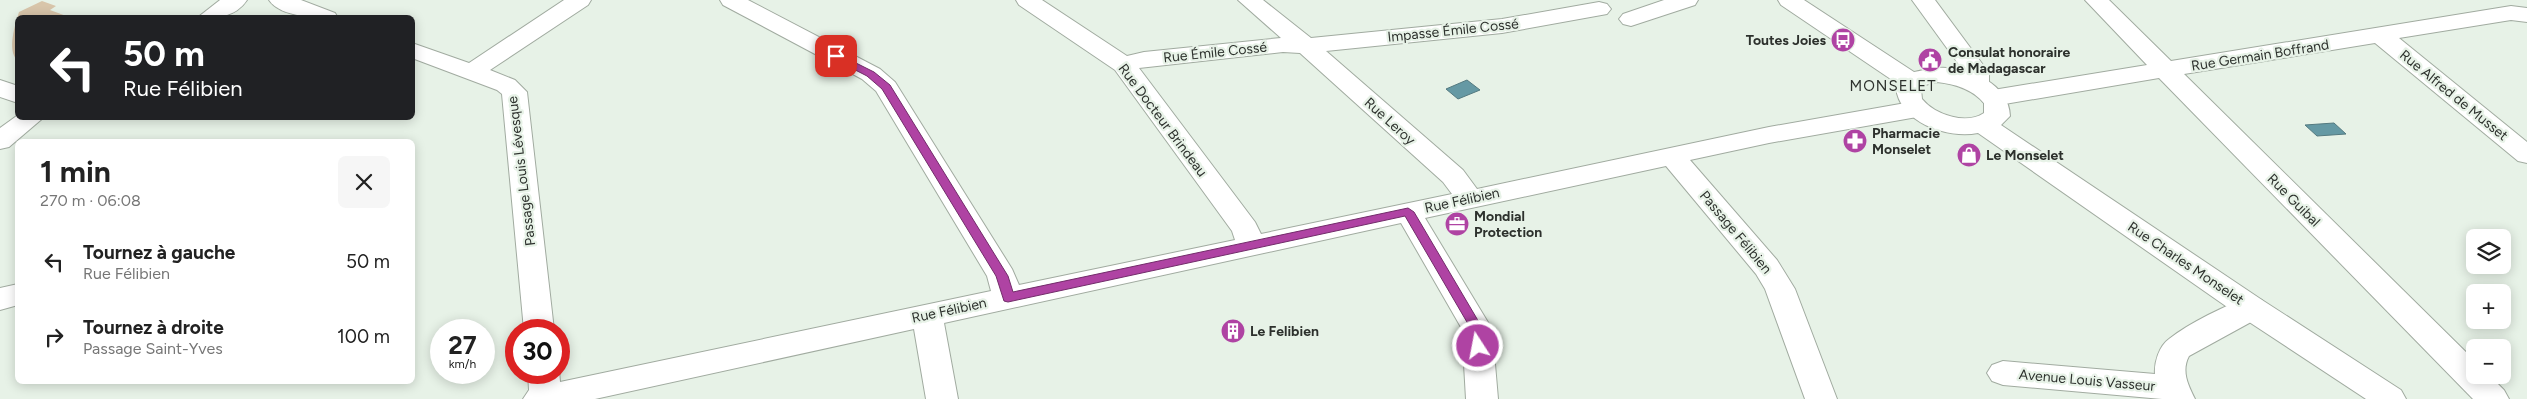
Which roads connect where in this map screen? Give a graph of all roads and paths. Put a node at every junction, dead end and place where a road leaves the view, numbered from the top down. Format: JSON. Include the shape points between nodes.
{"nodes":[{"id":1,"x":236,"y":0,"type":"edge"},
{"id":2,"x":280,"y":0,"type":"edge"},
{"id":3,"x":580,"y":0,"type":"edge"},
{"id":4,"x":731,"y":0,"type":"edge"},
{"id":5,"x":1027,"y":0,"type":"edge"},
{"id":6,"x":1248,"y":0,"type":"edge"},
{"id":7,"x":1687,"y":0,"type":"edge"},
{"id":8,"x":1789,"y":0,"type":"edge"},
{"id":9,"x":1923,"y":0,"type":"edge"},
{"id":10,"x":2096,"y":0,"type":"edge"},
{"id":11,"x":1599,"y":9,"type":"dead end"},
{"id":12,"x":2515,"y":9,"type":"edge"},
{"id":13,"x":213,"y":15,"type":"edge"},
{"id":14,"x":319,"y":15,"type":"edge"},
{"id":15,"x":1631,"y":19,"type":"dead end"},
{"id":16,"x":2380,"y":35,"type":"junction"},
{"id":17,"x":1306,"y":46,"type":"junction"},
{"id":18,"x":415,"y":51,"type":"edge"},
{"id":19,"x":1124,"y":65,"type":"junction"},
{"id":20,"x":2165,"y":70,"type":"junction"},
{"id":21,"x":471,"y":72,"type":"junction"},
{"id":22,"x":1912,"y":82,"type":"junction"},
{"id":23,"x":0,"y":87,"type":"edge"},
{"id":24,"x":1985,"y":92,"type":"junction"},
{"id":25,"x":15,"y":94,"type":"edge"},
{"id":26,"x":1917,"y":109,"type":"junction"},
{"id":27,"x":28,"y":120,"type":"edge"},
{"id":28,"x":1984,"y":125,"type":"junction"},
{"id":29,"x":0,"y":142,"type":"edge"},
{"id":30,"x":2527,"y":155,"type":"edge"},
{"id":31,"x":1672,"y":156,"type":"junction"},
{"id":32,"x":1470,"y":198,"type":"junction"},
{"id":33,"x":1408,"y":212,"type":"junction"},
{"id":34,"x":1252,"y":245,"type":"junction"},
{"id":35,"x":15,"y":295,"type":"edge"},
{"id":36,"x":1008,"y":298,"type":"junction"},
{"id":37,"x":0,"y":299,"type":"edge"},
{"id":38,"x":2251,"y":308,"type":"junction"},
{"id":39,"x":927,"y":315,"type":"junction"},
{"id":40,"x":538,"y":319,"type":"edge"},
{"id":41,"x":2003,"y":373,"type":"dead end"},
{"id":42,"x":543,"y":390,"type":"edge"},
{"id":43,"x":2175,"y":393,"type":"edge"},
{"id":44,"x":942,"y":399,"type":"edge"},
{"id":45,"x":1482,"y":399,"type":"edge"},
{"id":46,"x":1821,"y":399,"type":"edge"},
{"id":47,"x":2390,"y":399,"type":"edge"},
{"id":48,"x":2492,"y":399,"type":"edge"}],
"edges":[{"from":1,"to":13,"type":"street"},
{"from":2,"to":14,"type":"street"},
{"from":3,"to":21,"type":"street"},
{"from":4,"to":36,"type":"street","via":[[870,74],[886,87],[1002,276]]},
{"from":5,"to":19,"type":"street","name":"Rue Docteur Brindeau"},
{"from":6,"to":17,"type":"street","name":"Rue Leroy"},
{"from":7,"to":15,"type":"street"},
{"from":8,"to":22,"type":"street"},
{"from":9,"to":24,"type":"street","via":[[1977,73]]},
{"from":10,"to":20,"type":"street","name":"Rue Guibal"},
{"from":11,"to":17,"type":"street","name":"Impasse Émile Cossé","via":[[1502,26]]},
{"from":12,"to":16,"type":"street","name":"Rue Germain Boffrand"},
{"from":16,"to":20,"type":"street","name":"Rue Germain Boffrand"},
{"from":16,"to":30,"type":"street","name":"Rue Alfred de Musset"},
{"from":17,"to":19,"type":"street","name":"Rue Émile Cossé","via":[[1283,45],[1144,59]]},
{"from":17,"to":32,"type":"street","name":"Rue Leroy","via":[[1453,176]]},
{"from":18,"to":21,"type":"street","name":"Passage Louis Lévesque"},
{"from":19,"to":34,"type":"street","name":"Rue Docteur Brindeau","via":[[1244,229]]},
{"from":20,"to":24,"type":"street","name":"Rue Germain Boffrand"},
{"from":20,"to":48,"type":"street","name":"Rue Guibal"},
{"from":21,"to":40,"type":"street","name":"Passage Louis Lévesque","via":[[506,85],[514,92]]},
{"from":22,"to":24,"type":"street","via":[[1922,77],[1941,75],[1962,79]]},
{"from":22,"to":26,"type":"street","via":[[1907,93]]},
{"from":23,"to":25,"type":"street"},
{"from":24,"to":28,"type":"street","via":[[1998,106],[1998,114]]},
{"from":26,"to":28,"type":"street","via":[[1948,124]]},
{"from":26,"to":31,"type":"street","name":"Rue Félibien"},
{"from":27,"to":29,"type":"street"},
{"from":28,"to":38,"type":"street","name":"Rue Charles Monselet"},
{"from":31,"to":32,"type":"street","name":"Rue Félibien"},
{"from":31,"to":46,"type":"street","name":"Passage Félibien","via":[[1767,267],[1780,289]]},
{"from":32,"to":33,"type":"street","name":"Rue Félibien"},
{"from":33,"to":34,"type":"street","name":"Rue Félibien"},
{"from":33,"to":45,"type":"street","via":[[1477,329]]},
{"from":34,"to":36,"type":"street","name":"Rue Félibien"},
{"from":35,"to":37,"type":"street"},
{"from":36,"to":39,"type":"street","name":"Rue Félibien"},
{"from":38,"to":43,"type":"street","via":[[2178,348],[2170,363]]},
{"from":38,"to":47,"type":"street","name":"Rue Charles Monselet"},
{"from":39,"to":42,"type":"street","name":"Rue Félibien"},
{"from":39,"to":44,"type":"street"},
{"from":41,"to":43,"type":"street","name":"Avenue Louis Vasseur"}]}
